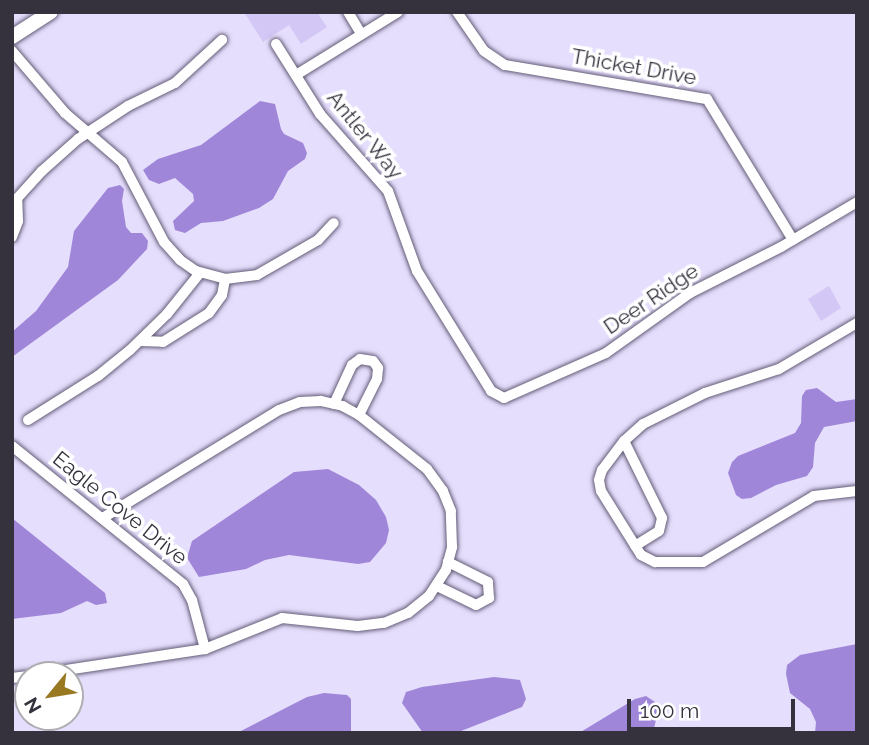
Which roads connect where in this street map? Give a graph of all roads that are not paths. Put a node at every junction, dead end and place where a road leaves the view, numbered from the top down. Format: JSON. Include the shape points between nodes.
{"nodes":[{"id":1,"x":51,"y":12,"type":"edge"},
{"id":2,"x":348,"y":12,"type":"edge"},
{"id":3,"x":398,"y":12,"type":"edge"},
{"id":4,"x":457,"y":12,"type":"edge"},
{"id":5,"x":14,"y":33,"type":"edge"},
{"id":6,"x":361,"y":34,"type":"junction"},
{"id":7,"x":222,"y":40,"type":"dead end"},
{"id":8,"x":276,"y":44,"type":"dead end"},
{"id":9,"x":12,"y":51,"type":"edge"},
{"id":10,"x":296,"y":75,"type":"junction"},
{"id":11,"x":86,"y":133,"type":"junction"},
{"id":12,"x":14,"y":201,"type":"edge"},
{"id":13,"x":857,"y":202,"type":"edge"},
{"id":14,"x":334,"y":223,"type":"dead end"},
{"id":15,"x":12,"y":237,"type":"edge"},
{"id":16,"x":793,"y":240,"type":"junction"},
{"id":17,"x":200,"y":273,"type":"junction"},
{"id":18,"x":225,"y":279,"type":"junction"},
{"id":19,"x":857,"y":323,"type":"edge"},
{"id":20,"x":140,"y":341,"type":"junction"},
{"id":21,"x":500,"y":397,"type":"joint"},
{"id":22,"x":334,"y":404,"type":"junction"},
{"id":23,"x":359,"y":415,"type":"junction"},
{"id":24,"x":28,"y":420,"type":"dead end"},
{"id":25,"x":624,"y":441,"type":"junction"},
{"id":26,"x":12,"y":446,"type":"edge"},
{"id":27,"x":857,"y":491,"type":"edge"},
{"id":28,"x":103,"y":518,"type":"junction"},
{"id":29,"x":635,"y":546,"type":"junction"},
{"id":30,"x":449,"y":562,"type":"junction"},
{"id":31,"x":437,"y":586,"type":"junction"},
{"id":32,"x":205,"y":649,"type":"junction"},
{"id":33,"x":84,"y":667,"type":"edge"}],
"edges":[{"from":1,"to":5,"type":"main road"},
{"from":2,"to":6,"type":"street"},
{"from":3,"to":6,"type":"street"},
{"from":4,"to":16,"type":"street","name":"Thicket Drive","via":[[484,51],[505,65],[707,99]]},
{"from":6,"to":10,"type":"street"},
{"from":7,"to":11,"type":"street","via":[[175,83]]},
{"from":8,"to":10,"type":"street","name":"Antler Way"},
{"from":9,"to":11,"type":"street"},
{"from":10,"to":21,"type":"street","name":"Antler Way","via":[[320,114],[388,191],[417,271],[491,391]]},
{"from":11,"to":12,"type":"street"},
{"from":11,"to":17,"type":"street","via":[[122,162],[170,250]]},
{"from":12,"to":15,"type":"street","via":[[18,221]]},
{"from":13,"to":16,"type":"street","name":"Deer Ridge"},
{"from":14,"to":18,"type":"street","via":[[318,240],[265,271]]},
{"from":16,"to":21,"type":"street","name":"Deer Ridge","via":[[690,293],[606,353],[511,398]]},
{"from":17,"to":18,"type":"street"},
{"from":17,"to":20,"type":"street"},
{"from":18,"to":20,"type":"street","via":[[218,302],[204,317],[163,342]]},
{"from":19,"to":25,"type":"street","via":[[779,369],[705,393],[643,424]]},
{"from":20,"to":24,"type":"street","via":[[98,376]]},
{"from":22,"to":23,"type":"street"},
{"from":22,"to":23,"type":"street","via":[[352,365],[360,359],[373,361],[377,379]]},
{"from":22,"to":28,"type":"street","via":[[305,401],[279,410]]},
{"from":23,"to":30,"type":"street","via":[[427,469],[440,486],[453,527]]},
{"from":25,"to":29,"type":"street","via":[[601,470],[599,486]]},
{"from":25,"to":29,"type":"street","via":[[662,519],[659,531]]},
{"from":26,"to":28,"type":"street","name":"Eagle Cove Drive"},
{"from":27,"to":29,"type":"street","via":[[814,496],[703,562],[653,562]]},
{"from":28,"to":32,"type":"street","name":"Eagle Cove Drive","via":[[183,583]]},
{"from":30,"to":31,"type":"street"},
{"from":30,"to":31,"type":"street","via":[[488,582],[489,598],[476,605]]},
{"from":31,"to":32,"type":"street","via":[[413,610],[384,623],[358,626],[282,618]]},
{"from":32,"to":33,"type":"street"}]}
